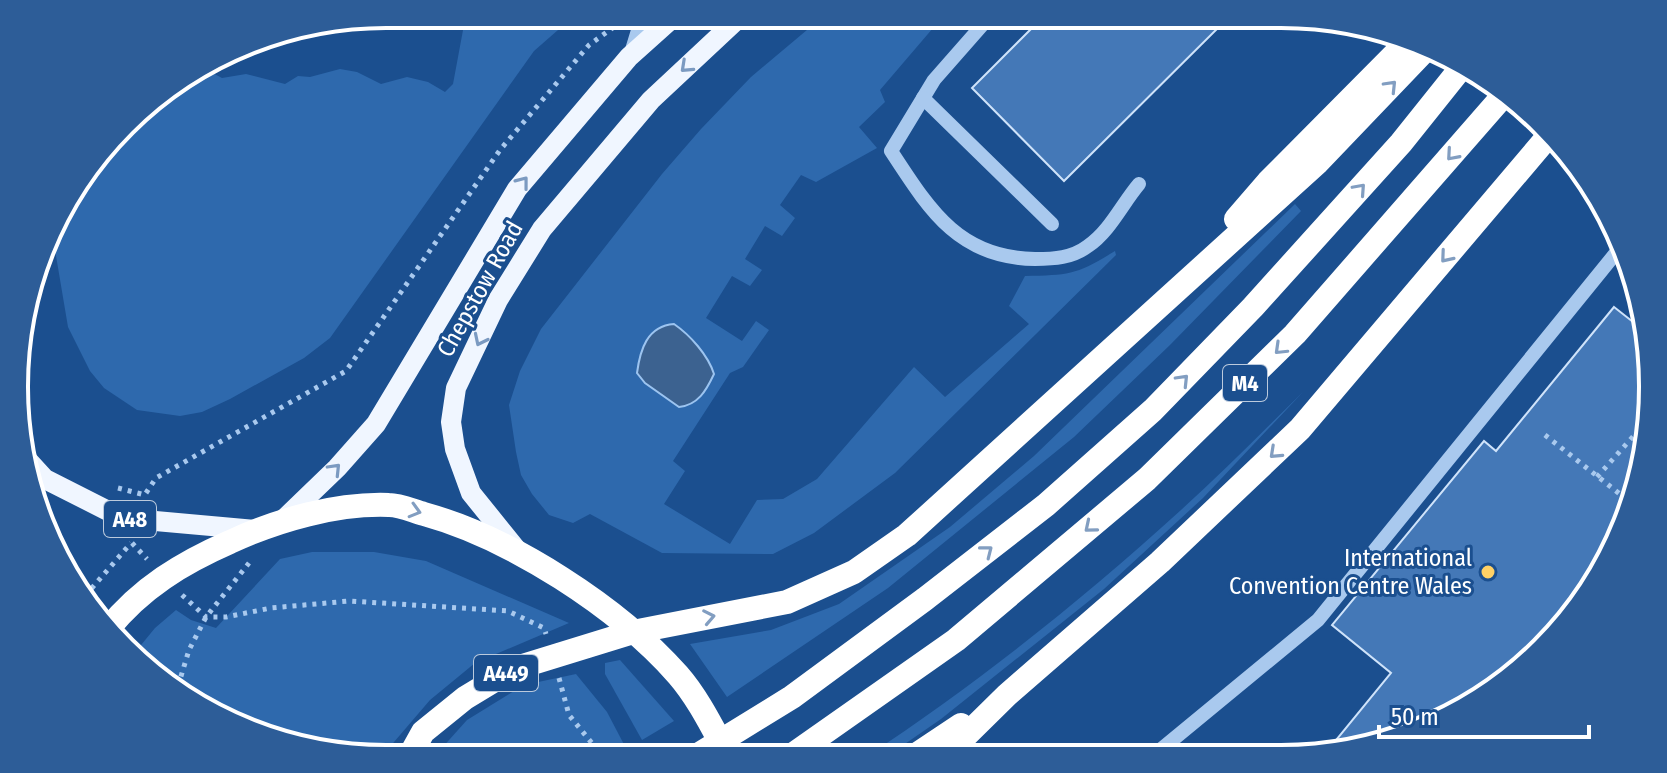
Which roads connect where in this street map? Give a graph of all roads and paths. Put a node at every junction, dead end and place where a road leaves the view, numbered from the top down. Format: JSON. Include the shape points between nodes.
{"nodes":[{"id":1,"x":612,"y":28,"type":"edge"},
{"id":2,"x":638,"y":28,"type":"edge"},
{"id":3,"x":661,"y":28,"type":"edge"},
{"id":4,"x":728,"y":28,"type":"edge"},
{"id":5,"x":980,"y":28,"type":"edge"},
{"id":6,"x":1400,"y":49,"type":"edge"},
{"id":7,"x":1420,"y":56,"type":"edge"},
{"id":8,"x":629,"y":57,"type":"junction"},
{"id":9,"x":1456,"y":74,"type":"edge"},
{"id":10,"x":923,"y":98,"type":"junction"},
{"id":11,"x":1498,"y":101,"type":"edge"},
{"id":12,"x":1543,"y":143,"type":"edge"},
{"id":13,"x":1139,"y":184,"type":"dead end"},
{"id":14,"x":1052,"y":224,"type":"dead end"},
{"id":15,"x":1614,"y":255,"type":"edge"},
{"id":16,"x":1152,"y":313,"type":"junction"},
{"id":17,"x":1636,"y":433,"type":"edge"},
{"id":18,"x":1545,"y":435,"type":"dead end"},
{"id":19,"x":38,"y":472,"type":"edge"},
{"id":20,"x":1597,"y":477,"type":"junction"},
{"id":21,"x":146,"y":493,"type":"dead end"},
{"id":22,"x":1622,"y":496,"type":"edge"},
{"id":23,"x":268,"y":527,"type":"junction"},
{"id":24,"x":131,"y":543,"type":"dead end"},
{"id":25,"x":517,"y":550,"type":"junction"},
{"id":26,"x":163,"y":576,"type":"junction"},
{"id":27,"x":206,"y":617,"type":"junction"},
{"id":28,"x":115,"y":620,"type":"edge"},
{"id":29,"x":633,"y":632,"type":"junction"},
{"id":30,"x":552,"y":655,"type":"junction"},
{"id":31,"x":180,"y":680,"type":"edge"},
{"id":32,"x":1007,"y":695,"type":"junction"},
{"id":33,"x":416,"y":745,"type":"edge"},
{"id":34,"x":593,"y":745,"type":"edge"},
{"id":35,"x":714,"y":745,"type":"edge"},
{"id":36,"x":721,"y":745,"type":"edge"},
{"id":37,"x":807,"y":745,"type":"edge"},
{"id":38,"x":931,"y":745,"type":"edge"},
{"id":39,"x":956,"y":745,"type":"edge"},
{"id":40,"x":1167,"y":745,"type":"edge"}],
"edges":[{"from":1,"to":21,"type":"path","via":[[589,45],[500,150],[346,371],[156,478]]},
{"from":2,"to":8,"type":"lane"},
{"from":3,"to":8,"type":"main road","name":"Chepstow Road"},
{"from":4,"to":25,"type":"main road","name":"Chepstow Road","one_way":true,"via":[[651,100],[542,229],[498,300],[456,388],[451,422],[471,493]]},
{"from":5,"to":10,"type":"lane"},
{"from":6,"to":16,"type":"highway","via":[[1268,182]]},
{"from":16,"to":7,"type":"highway","one_way":true,"via":[[1318,162]]},
{"from":23,"to":8,"type":"main road","name":"Chepstow Road","one_way":true,"via":[[337,468],[376,424],[517,189]]},
{"from":35,"to":9,"type":"highway","number":"M4","one_way":true,"via":[[792,697],[925,599],[1046,505],[1153,410],[1391,155]]},
{"from":10,"to":13,"type":"lane","via":[[891,151],[932,210],[979,249],[1018,259],[1073,254],[1100,236]]},
{"from":10,"to":14,"type":"lane"},
{"from":11,"to":37,"type":"highway","number":"M4","one_way":true,"via":[[1295,334],[1147,479],[956,640]]},
{"from":12,"to":32,"type":"highway","one_way":true,"via":[[1300,429],[1160,562]]},
{"from":15,"to":40,"type":"lane","via":[[1326,612]]},
{"from":29,"to":16,"type":"highway","one_way":true,"via":[[787,602],[854,572],[907,535]]},
{"from":17,"to":20,"type":"path"},
{"from":18,"to":20,"type":"path"},
{"from":19,"to":23,"type":"main road","number":"A48","via":[[122,518]]},
{"from":20,"to":22,"type":"path"},
{"from":23,"to":25,"type":"highway","one_way":true,"via":[[331,510],[391,504],[457,523]]},
{"from":23,"to":26,"type":"highway"},
{"from":23,"to":27,"type":"path","via":[[246,569]]},
{"from":24,"to":26,"type":"path"},
{"from":25,"to":29,"type":"highway","via":[[599,603]]},
{"from":26,"to":27,"type":"path"},
{"from":26,"to":28,"type":"highway"},
{"from":27,"to":30,"type":"path","via":[[349,601],[508,611],[544,628]]},
{"from":27,"to":31,"type":"path"},
{"from":29,"to":30,"type":"highway","number":"A449"},
{"from":29,"to":36,"type":"highway","via":[[679,676]]},
{"from":30,"to":33,"type":"highway","number":"A449","via":[[513,669],[465,698],[423,732]]},
{"from":30,"to":34,"type":"path","via":[[569,715]]},
{"from":32,"to":38,"type":"highway"},
{"from":32,"to":39,"type":"highway"}]}
